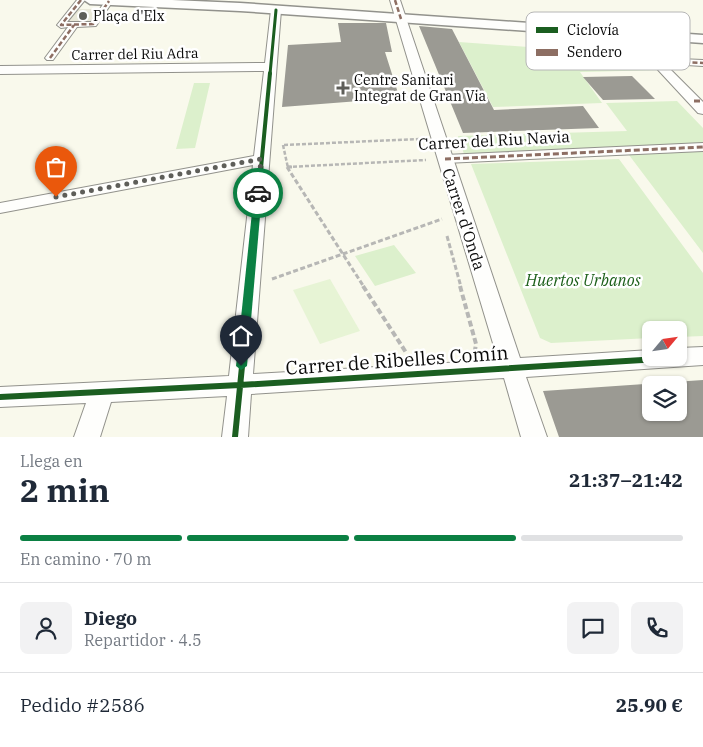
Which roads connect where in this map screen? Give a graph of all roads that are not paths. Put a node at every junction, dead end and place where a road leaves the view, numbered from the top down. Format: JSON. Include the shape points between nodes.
{"nodes":[{"id":1,"x":81,"y":0,"type":"edge"},
{"id":2,"x":90,"y":0,"type":"edge"},
{"id":3,"x":395,"y":0,"type":"edge"},
{"id":4,"x":111,"y":1,"type":"edge"},
{"id":5,"x":266,"y":6,"type":"edge"},
{"id":6,"x":401,"y":19,"type":"junction"},
{"id":7,"x":74,"y":24,"type":"junction"},
{"id":8,"x":526,"y":27,"type":"edge"},
{"id":9,"x":690,"y":38,"type":"edge"},
{"id":10,"x":703,"y":39,"type":"edge"},
{"id":11,"x":50,"y":58,"type":"dead end"},
{"id":12,"x":690,"y":62,"type":"edge"},
{"id":13,"x":703,"y":63,"type":"edge"},
{"id":14,"x":270,"y":67,"type":"junction"},
{"id":15,"x":0,"y":70,"type":"edge"},
{"id":16,"x":665,"y":70,"type":"edge"},
{"id":17,"x":700,"y":104,"type":"edge"},
{"id":18,"x":703,"y":147,"type":"edge"},
{"id":19,"x":262,"y":152,"type":"junction"},
{"id":20,"x":446,"y":159,"type":"junction"},
{"id":21,"x":0,"y":208,"type":"edge"},
{"id":22,"x":703,"y":356,"type":"edge"},
{"id":23,"x":688,"y":357,"type":"edge"},
{"id":24,"x":642,"y":360,"type":"edge"},
{"id":25,"x":512,"y":368,"type":"junction"},
{"id":26,"x":240,"y":385,"type":"junction"},
{"id":27,"x":102,"y":392,"type":"junction"},
{"id":28,"x":0,"y":397,"type":"edge"},
{"id":29,"x":87,"y":437,"type":"edge"},
{"id":30,"x":235,"y":437,"type":"edge"},
{"id":31,"x":534,"y":437,"type":"edge"}],
"edges":[{"from":1,"to":7,"type":"street","via":[[61,25]]},
{"from":2,"to":4,"type":"street"},
{"from":3,"to":6,"type":"street","name":"Carrer d'Onda"},
{"from":4,"to":5,"type":"street"},
{"from":4,"to":7,"type":"street","via":[[93,24]]},
{"from":5,"to":6,"type":"street"},
{"from":5,"to":14,"type":"street"},
{"from":6,"to":8,"type":"street"},
{"from":6,"to":20,"type":"street","name":"Carrer d'Onda"},
{"from":7,"to":11,"type":"street"},
{"from":9,"to":10,"type":"street"},
{"from":12,"to":13,"type":"street"},
{"from":14,"to":15,"type":"street","name":"Carrer del Riu Adra"},
{"from":14,"to":19,"type":"street"},
{"from":16,"to":17,"type":"street"},
{"from":18,"to":20,"type":"street","name":"Carrer del Riu Navia"},
{"from":19,"to":21,"type":"street"},
{"from":19,"to":26,"type":"street"},
{"from":20,"to":25,"type":"street","name":"Carrer d'Onda"},
{"from":22,"to":23,"type":"street"},
{"from":24,"to":25,"type":"street","name":"Carrer de Ribelles Comín"},
{"from":25,"to":26,"type":"street","name":"Carrer de Ribelles Comín"},
{"from":25,"to":31,"type":"street","name":"Carrer d'Onda"},
{"from":26,"to":27,"type":"street","name":"Carrer de Ribelles Comín"},
{"from":26,"to":30,"type":"street"},
{"from":27,"to":28,"type":"street","name":"Carrer de Ribelles Comín"},
{"from":27,"to":29,"type":"street"}]}
